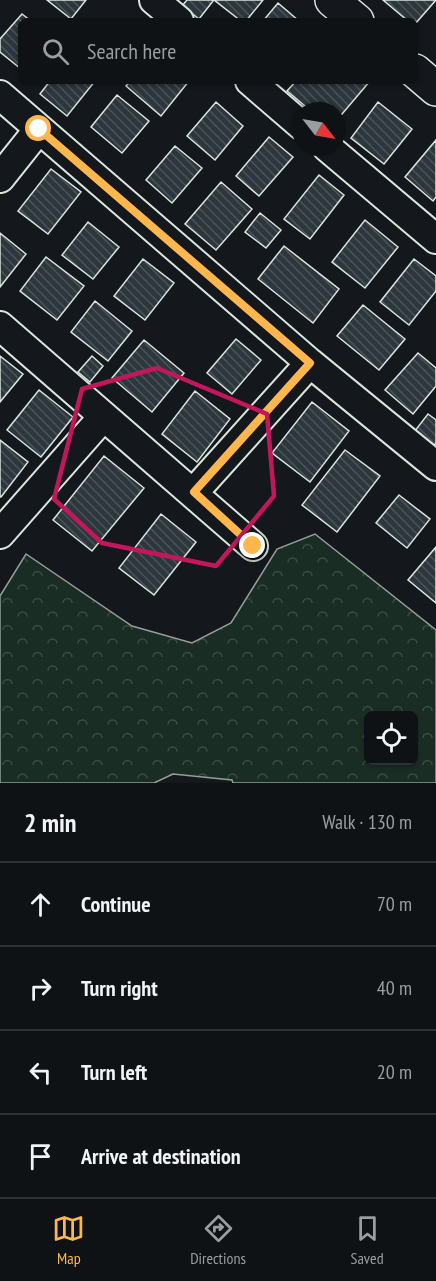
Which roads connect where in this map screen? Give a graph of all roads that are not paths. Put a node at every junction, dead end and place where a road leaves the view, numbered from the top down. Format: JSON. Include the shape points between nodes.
{"nodes":[{"id":1,"x":154,"y":0,"type":"edge"},
{"id":2,"x":332,"y":0,"type":"edge"},
{"id":3,"x":175,"y":18,"type":"edge"},
{"id":4,"x":353,"y":18,"type":"edge"},
{"id":5,"x":418,"y":73,"type":"edge"},
{"id":6,"x":253,"y":84,"type":"edge"},
{"id":7,"x":436,"y":88,"type":"edge"},
{"id":8,"x":0,"y":95,"type":"edge"},
{"id":9,"x":292,"y":117,"type":"edge"},
{"id":10,"x":39,"y":129,"type":"junction"},
{"id":11,"x":338,"y":156,"type":"edge"},
{"id":12,"x":0,"y":178,"type":"edge"},
{"id":13,"x":436,"y":240,"type":"edge"},
{"id":14,"x":0,"y":326,"type":"edge"},
{"id":15,"x":310,"y":363,"type":"junction"},
{"id":16,"x":103,"y":417,"type":"junction"},
{"id":17,"x":436,"y":466,"type":"edge"},
{"id":18,"x":194,"y":492,"type":"junction"},
{"id":19,"x":0,"y":534,"type":"edge"},
{"id":20,"x":253,"y":546,"type":"dead end"}],
"edges":[{"from":1,"to":3,"type":"street"},
{"from":2,"to":4,"type":"street"},
{"from":5,"to":7,"type":"street"},
{"from":6,"to":9,"type":"street"},
{"from":8,"to":10,"type":"street"},
{"from":10,"to":12,"type":"street"},
{"from":10,"to":15,"type":"street"},
{"from":11,"to":13,"type":"street"},
{"from":14,"to":16,"type":"street"},
{"from":15,"to":17,"type":"street"},
{"from":15,"to":18,"type":"street"},
{"from":16,"to":18,"type":"street"},
{"from":16,"to":19,"type":"street"},
{"from":18,"to":20,"type":"street"}]}
